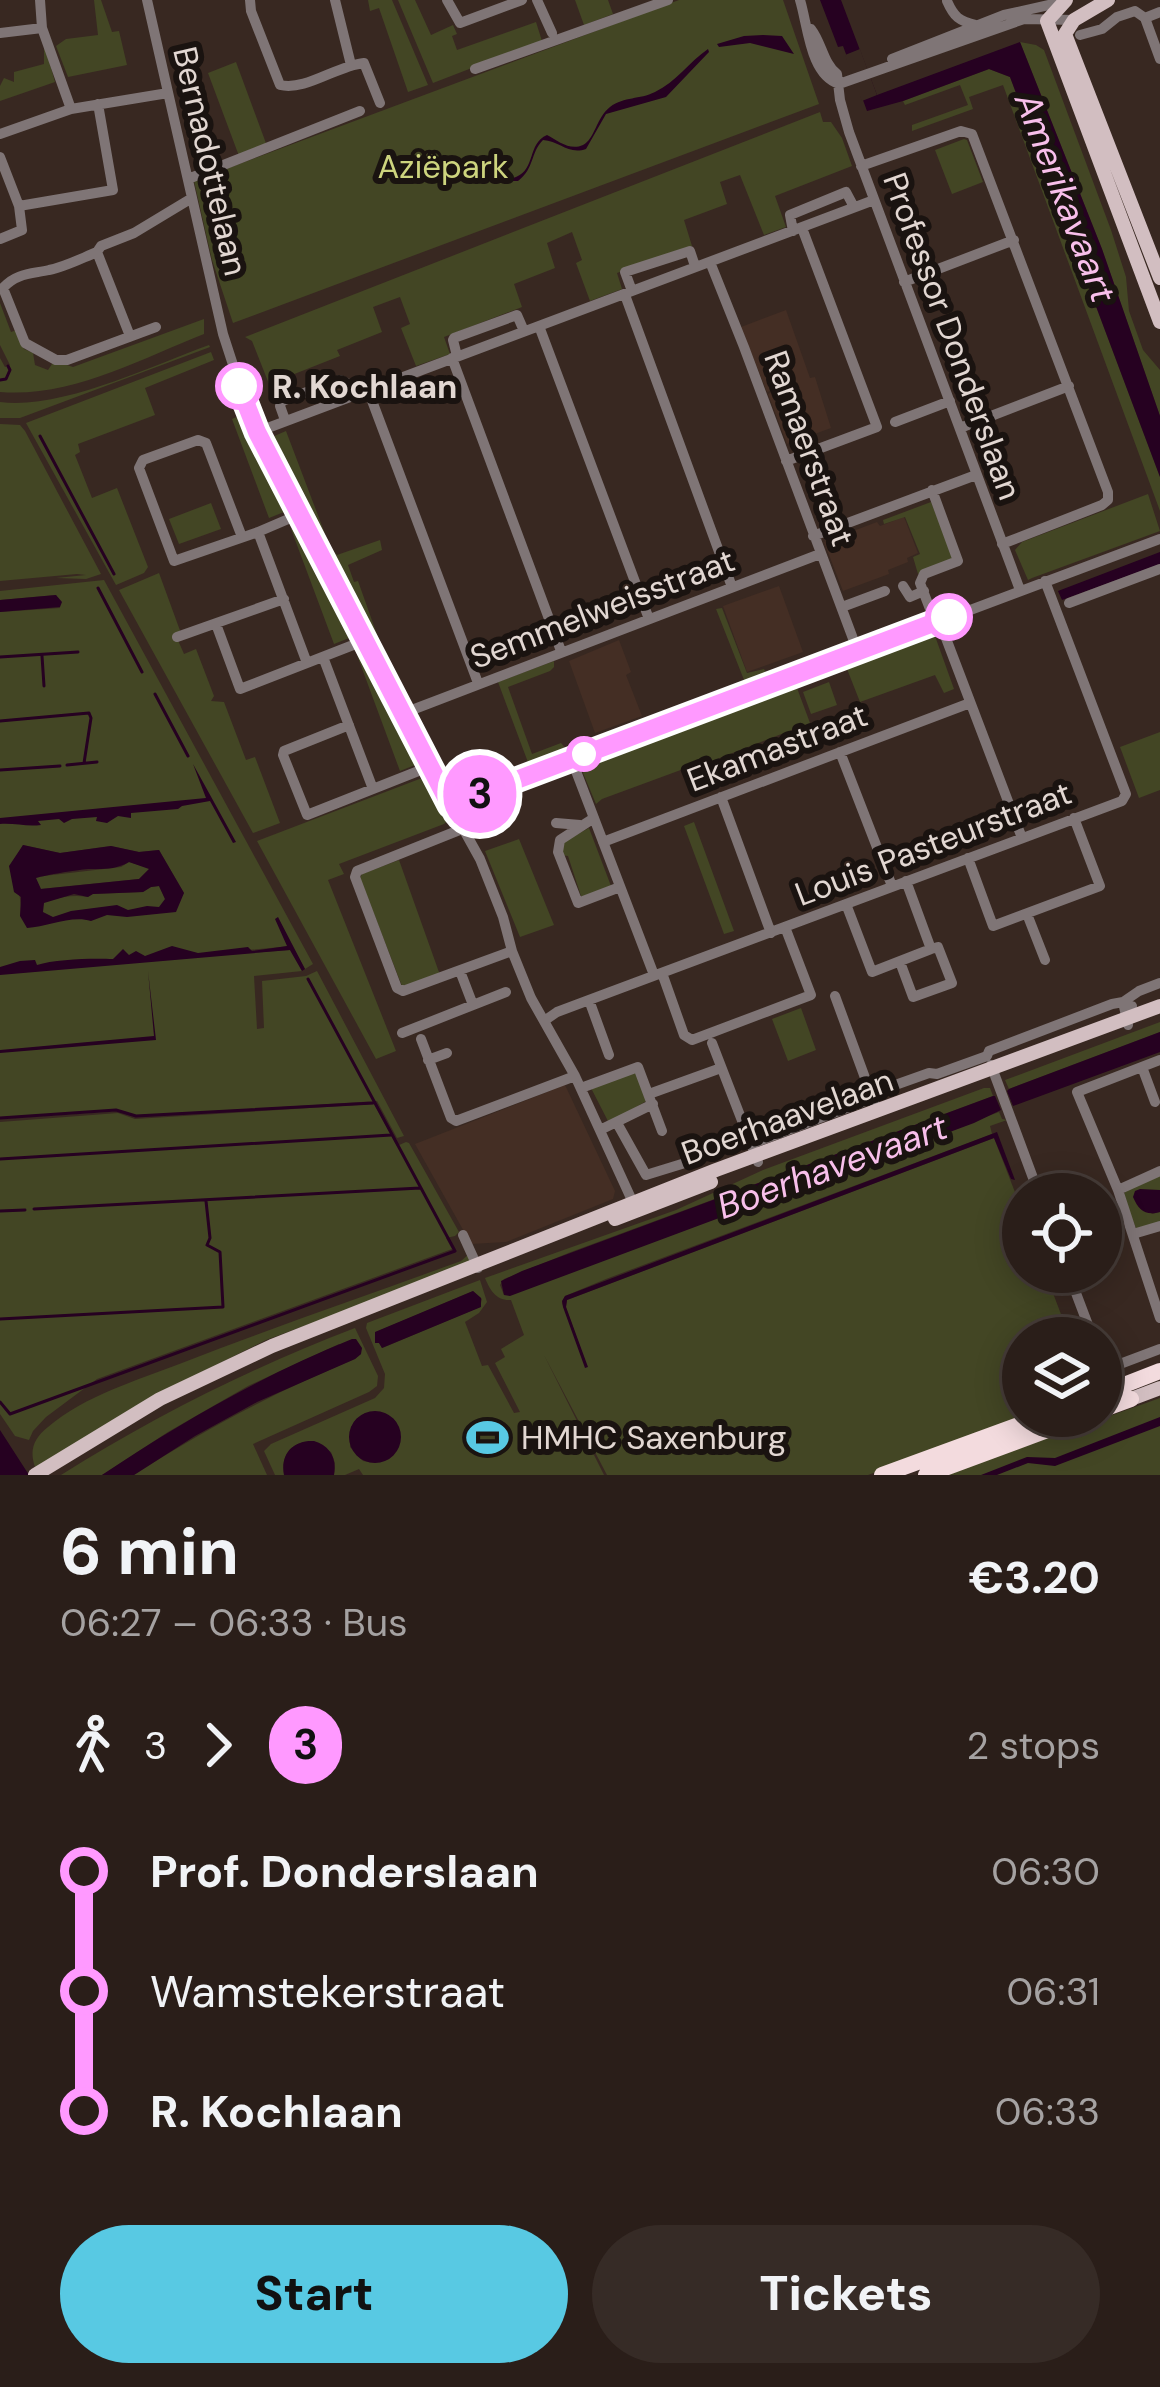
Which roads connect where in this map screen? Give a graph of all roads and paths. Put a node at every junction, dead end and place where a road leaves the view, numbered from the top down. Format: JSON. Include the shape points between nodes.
{"nodes":[{"id":1,"x":40,"y":0,"type":"edge"},
{"id":2,"x":147,"y":0,"type":"edge"},
{"id":3,"x":250,"y":0,"type":"edge"},
{"id":4,"x":335,"y":0,"type":"edge"},
{"id":5,"x":448,"y":0,"type":"edge"},
{"id":6,"x":522,"y":0,"type":"edge"},
{"id":7,"x":538,"y":0,"type":"edge"},
{"id":8,"x":668,"y":0,"type":"edge"},
{"id":9,"x":800,"y":0,"type":"edge"},
{"id":10,"x":1108,"y":0,"type":"edge"},
{"id":11,"x":947,"y":1,"type":"edge"},
{"id":12,"x":1160,"y":12,"type":"edge"},
{"id":13,"x":1060,"y":17,"type":"edge"},
{"id":14,"x":1145,"y":18,"type":"junction"},
{"id":15,"x":976,"y":25,"type":"junction"},
{"id":16,"x":42,"y":28,"type":"junction"},
{"id":17,"x":0,"y":33,"type":"edge"},
{"id":18,"x":552,"y":33,"type":"dead end"},
{"id":19,"x":1160,"y":59,"type":"edge"},
{"id":20,"x":351,"y":64,"type":"junction"},
{"id":21,"x":476,"y":69,"type":"dead end"},
{"id":22,"x":869,"y":71,"type":"junction"},
{"id":23,"x":838,"y":79,"type":"junction"},
{"id":24,"x":168,"y":93,"type":"junction"},
{"id":25,"x":98,"y":104,"type":"junction"},
{"id":26,"x":380,"y":104,"type":"dead end"},
{"id":27,"x":71,"y":109,"type":"junction"},
{"id":28,"x":360,"y":111,"type":"dead end"},
{"id":29,"x":0,"y":134,"type":"edge"},
{"id":30,"x":0,"y":158,"type":"edge"},
{"id":31,"x":861,"y":166,"type":"junction"},
{"id":32,"x":188,"y":179,"type":"junction"},
{"id":33,"x":192,"y":198,"type":"junction"},
{"id":34,"x":874,"y":200,"type":"junction"},
{"id":35,"x":19,"y":206,"type":"junction"},
{"id":36,"x":798,"y":229,"type":"junction"},
{"id":37,"x":0,"y":239,"type":"edge"},
{"id":38,"x":1014,"y":240,"type":"junction"},
{"id":39,"x":97,"y":252,"type":"junction"},
{"id":40,"x":710,"y":262,"type":"junction"},
{"id":41,"x":695,"y":266,"type":"junction"},
{"id":42,"x":1160,"y":278,"type":"edge"},
{"id":43,"x":904,"y":282,"type":"junction"},
{"id":44,"x":628,"y":293,"type":"junction"},
{"id":45,"x":1160,"y":322,"type":"edge"},
{"id":46,"x":539,"y":326,"type":"junction"},
{"id":47,"x":156,"y":327,"type":"dead end"},
{"id":48,"x":130,"y":336,"type":"junction"},
{"id":49,"x":455,"y":357,"type":"junction"},
{"id":50,"x":1069,"y":386,"type":"junction"},
{"id":51,"x":368,"y":390,"type":"junction"},
{"id":52,"x":353,"y":395,"type":"junction"},
{"id":53,"x":950,"y":401,"type":"junction"},
{"id":54,"x":285,"y":421,"type":"junction"},
{"id":55,"x":895,"y":422,"type":"dead end"},
{"id":56,"x":961,"y":428,"type":"junction"},
{"id":57,"x":257,"y":432,"type":"junction"},
{"id":58,"x":786,"y":460,"type":"junction"},
{"id":59,"x":976,"y":475,"type":"junction"},
{"id":60,"x":932,"y":490,"type":"junction"},
{"id":61,"x":300,"y":514,"type":"junction"},
{"id":62,"x":258,"y":532,"type":"junction"},
{"id":63,"x":813,"y":536,"type":"junction"},
{"id":64,"x":242,"y":537,"type":"junction"},
{"id":65,"x":1160,"y":539,"type":"edge"},
{"id":66,"x":1002,"y":544,"type":"junction"},
{"id":67,"x":820,"y":554,"type":"junction"},
{"id":68,"x":1160,"y":569,"type":"edge"},
{"id":69,"x":1045,"y":581,"type":"junction"},
{"id":70,"x":903,"y":586,"type":"dead end"},
{"id":71,"x":732,"y":587,"type":"junction"},
{"id":72,"x":1020,"y":590,"type":"junction"},
{"id":73,"x":885,"y":591,"type":"dead end"},
{"id":74,"x":924,"y":591,"type":"junction"},
{"id":75,"x":284,"y":599,"type":"junction"},
{"id":76,"x":1069,"y":603,"type":"dead end"},
{"id":77,"x":842,"y":607,"type":"junction"},
{"id":78,"x":649,"y":619,"type":"junction"},
{"id":79,"x":935,"y":622,"type":"junction"},
{"id":80,"x":216,"y":623,"type":"junction"},
{"id":81,"x":177,"y":637,"type":"dead end"},
{"id":82,"x":366,"y":640,"type":"junction"},
{"id":83,"x":562,"y":651,"type":"junction"},
{"id":84,"x":858,"y":652,"type":"junction"},
{"id":85,"x":323,"y":657,"type":"junction"},
{"id":86,"x":307,"y":663,"type":"junction"},
{"id":87,"x":478,"y":683,"type":"junction"},
{"id":88,"x":970,"y":703,"type":"junction"},
{"id":89,"x":404,"y":712,"type":"junction"},
{"id":90,"x":349,"y":725,"type":"junction"},
{"id":91,"x":840,"y":752,"type":"junction"},
{"id":92,"x":571,"y":758,"type":"junction"},
{"id":93,"x":431,"y":766,"type":"junction"},
{"id":94,"x":373,"y":789,"type":"junction"},
{"id":95,"x":722,"y":797,"type":"junction"},
{"id":96,"x":450,"y":805,"type":"junction"},
{"id":97,"x":594,"y":818,"type":"junction"},
{"id":98,"x":1074,"y":818,"type":"junction"},
{"id":99,"x":556,"y":823,"type":"dead end"},
{"id":100,"x":580,"y":825,"type":"junction"},
{"id":101,"x":462,"y":830,"type":"junction"},
{"id":102,"x":1022,"y":838,"type":"junction"},
{"id":103,"x":603,"y":842,"type":"junction"},
{"id":104,"x":968,"y":858,"type":"junction"},
{"id":105,"x":906,"y":881,"type":"junction"},
{"id":106,"x":892,"y":886,"type":"junction"},
{"id":107,"x":620,"y":887,"type":"junction"},
{"id":108,"x":846,"y":904,"type":"junction"},
{"id":109,"x":1027,"y":914,"type":"junction"},
{"id":110,"x":785,"y":928,"type":"junction"},
{"id":111,"x":771,"y":933,"type":"junction"},
{"id":112,"x":932,"y":950,"type":"junction"},
{"id":113,"x":512,"y":951,"type":"junction"},
{"id":114,"x":1045,"y":960,"type":"dead end"},
{"id":115,"x":900,"y":962,"type":"junction"},
{"id":116,"x":460,"y":971,"type":"junction"},
{"id":117,"x":658,"y":974,"type":"junction"},
{"id":118,"x":1160,"y":983,"type":"edge"},
{"id":119,"x":506,"y":992,"type":"dead end"},
{"id":120,"x":835,"y":996,"type":"dead end"},
{"id":121,"x":589,"y":1000,"type":"junction"},
{"id":122,"x":473,"y":1005,"type":"junction"},
{"id":123,"x":1160,"y":1010,"type":"edge"},
{"id":124,"x":1127,"y":1013,"type":"junction"},
{"id":125,"x":544,"y":1021,"type":"junction"},
{"id":126,"x":402,"y":1033,"type":"dead end"},
{"id":127,"x":421,"y":1039,"type":"dead end"},
{"id":128,"x":712,"y":1042,"type":"dead end"},
{"id":129,"x":448,"y":1052,"type":"dead end"},
{"id":130,"x":609,"y":1054,"type":"dead end"},
{"id":131,"x":428,"y":1060,"type":"junction"},
{"id":132,"x":1160,"y":1060,"type":"edge"},
{"id":133,"x":1142,"y":1067,"type":"junction"},
{"id":134,"x":721,"y":1068,"type":"junction"},
{"id":135,"x":993,"y":1072,"type":"junction"},
{"id":136,"x":575,"y":1076,"type":"junction"},
{"id":137,"x":581,"y":1088,"type":"junction"},
{"id":138,"x":884,"y":1089,"type":"dead end"},
{"id":139,"x":651,"y":1099,"type":"junction"},
{"id":140,"x":1155,"y":1102,"type":"dead end"},
{"id":141,"x":877,"y":1108,"type":"junction"},
{"id":142,"x":616,"y":1123,"type":"junction"},
{"id":143,"x":600,"y":1130,"type":"junction"},
{"id":144,"x":662,"y":1131,"type":"dead end"},
{"id":145,"x":755,"y":1154,"type":"junction"},
{"id":146,"x":685,"y":1163,"type":"dead end"},
{"id":147,"x":1160,"y":1172,"type":"edge"},
{"id":148,"x":1031,"y":1173,"type":"edge"},
{"id":149,"x":1111,"y":1173,"type":"edge"},
{"id":150,"x":1122,"y":1188,"type":"edge"},
{"id":151,"x":1122,"y":1202,"type":"edge"},
{"id":152,"x":637,"y":1204,"type":"junction"},
{"id":153,"x":1160,"y":1226,"type":"edge"},
{"id":154,"x":1133,"y":1234,"type":"junction"},
{"id":155,"x":463,"y":1235,"type":"dead end"},
{"id":156,"x":476,"y":1262,"type":"junction"},
{"id":157,"x":1160,"y":1318,"type":"edge"},
{"id":158,"x":1160,"y":1349,"type":"edge"},
{"id":159,"x":1122,"y":1363,"type":"edge"},
{"id":160,"x":1160,"y":1371,"type":"edge"},
{"id":161,"x":1122,"y":1386,"type":"edge"},
{"id":162,"x":1160,"y":1388,"type":"edge"},
{"id":163,"x":1131,"y":1399,"type":"joint"},
{"id":164,"x":1122,"y":1402,"type":"edge"},
{"id":165,"x":1002,"y":1431,"type":"edge"},
{"id":166,"x":1028,"y":1437,"type":"edge"},
{"id":167,"x":35,"y":1475,"type":"edge"},
{"id":168,"x":882,"y":1475,"type":"edge"},
{"id":169,"x":926,"y":1475,"type":"edge"}],
"edges":[{"from":1,"to":16,"type":"street"},
{"from":2,"to":24,"type":"street","name":"Bernadottelaan"},
{"from":3,"to":20,"type":"street","via":[[280,85]]},
{"from":4,"to":20,"type":"street"},
{"from":5,"to":6,"type":"street","via":[[460,22]]},
{"from":7,"to":18,"type":"street"},
{"from":8,"to":21,"type":"street"},
{"from":9,"to":23,"type":"street","via":[[820,70],[829,82]]},
{"from":10,"to":13,"type":"main road"},
{"from":11,"to":15,"type":"street","via":[[953,15]]},
{"from":12,"to":14,"type":"street"},
{"from":13,"to":14,"type":"street","via":[[1102,29],[1127,12]]},
{"from":13,"to":15,"type":"street","via":[[1004,15]]},
{"from":13,"to":22,"type":"street","via":[[1024,19]]},
{"from":13,"to":42,"type":"main road"},
{"from":13,"to":45,"type":"main road"},
{"from":14,"to":19,"type":"street"},
{"from":15,"to":22,"type":"street"},
{"from":16,"to":17,"type":"street"},
{"from":16,"to":27,"type":"street"},
{"from":20,"to":26,"type":"street","via":[[364,63]]},
{"from":22,"to":23,"type":"street"},
{"from":23,"to":31,"type":"street","name":"Professor Donderslaan"},
{"from":24,"to":25,"type":"street"},
{"from":24,"to":32,"type":"street","name":"Bernadottelaan"},
{"from":25,"to":27,"type":"street"},
{"from":25,"to":35,"type":"street","via":[[113,190]]},
{"from":27,"to":29,"type":"street"},
{"from":28,"to":32,"type":"street"},
{"from":30,"to":35,"type":"street"},
{"from":31,"to":34,"type":"street","name":"Professor Donderslaan"},
{"from":31,"to":38,"type":"street","via":[[968,131]]},
{"from":32,"to":33,"type":"street","name":"Bernadottelaan"},
{"from":33,"to":39,"type":"street"},
{"from":33,"to":57,"type":"street","name":"Bernadottelaan","via":[[223,334]]},
{"from":34,"to":36,"type":"street"},
{"from":34,"to":43,"type":"street","name":"Professor Donderslaan"},
{"from":35,"to":37,"type":"street","via":[[22,230]]},
{"from":36,"to":40,"type":"street"},
{"from":36,"to":58,"type":"street","via":[[877,427]]},
{"from":38,"to":43,"type":"street"},
{"from":38,"to":50,"type":"street"},
{"from":39,"to":48,"type":"street"},
{"from":39,"to":48,"type":"street","via":[[7,281],[25,344],[67,360]]},
{"from":40,"to":41,"type":"street"},
{"from":40,"to":58,"type":"street","name":"Ramaerstraat"},
{"from":41,"to":44,"type":"street"},
{"from":41,"to":44,"type":"street","via":[[690,251],[625,272]]},
{"from":43,"to":53,"type":"street","name":"Professor Donderslaan"},
{"from":44,"to":46,"type":"street"},
{"from":44,"to":71,"type":"street"},
{"from":46,"to":49,"type":"street"},
{"from":46,"to":78,"type":"street"},
{"from":47,"to":48,"type":"street"},
{"from":49,"to":51,"type":"street"},
{"from":49,"to":83,"type":"street"},
{"from":50,"to":56,"type":"street"},
{"from":50,"to":66,"type":"street","via":[[1108,500]]},
{"from":51,"to":52,"type":"street"},
{"from":51,"to":87,"type":"street"},
{"from":52,"to":54,"type":"street"},
{"from":52,"to":54,"type":"street","via":[[340,380],[282,401]]},
{"from":53,"to":55,"type":"street"},
{"from":53,"to":56,"type":"street","name":"Professor Donderslaan"},
{"from":54,"to":57,"type":"street"},
{"from":56,"to":59,"type":"street","name":"Professor Donderslaan"},
{"from":57,"to":61,"type":"street","name":"Bernadottelaan"},
{"from":58,"to":63,"type":"street","name":"Ramaerstraat"},
{"from":59,"to":60,"type":"street"},
{"from":59,"to":66,"type":"street","name":"Professor Donderslaan"},
{"from":60,"to":63,"type":"street"},
{"from":60,"to":74,"type":"street","via":[[958,561],[924,574]]},
{"from":61,"to":62,"type":"street"},
{"from":61,"to":82,"type":"street","name":"Bernadottelaan"},
{"from":62,"to":64,"type":"street"},
{"from":62,"to":75,"type":"street"},
{"from":63,"to":67,"type":"street","name":"Ramaerstraat"},
{"from":64,"to":64,"type":"street","via":[[175,561],[139,468],[143,460],[206,443]]},
{"from":65,"to":69,"type":"street"},
{"from":66,"to":72,"type":"street","name":"Professor Donderslaan"},
{"from":67,"to":71,"type":"street","name":"Semmelweisstraat"},
{"from":67,"to":77,"type":"street","name":"Ramaerstraat"},
{"from":68,"to":76,"type":"street"},
{"from":69,"to":72,"type":"street"},
{"from":69,"to":98,"type":"street","name":"Louis Pasteurstraat","via":[[1126,794]]},
{"from":70,"to":74,"type":"street","via":[[910,597]]},
{"from":71,"to":78,"type":"street","name":"Semmelweisstraat"},
{"from":72,"to":79,"type":"street"},
{"from":73,"to":77,"type":"street"},
{"from":74,"to":79,"type":"street"},
{"from":75,"to":80,"type":"street"},
{"from":75,"to":86,"type":"street"},
{"from":77,"to":84,"type":"street","name":"Ramaerstraat"},
{"from":78,"to":83,"type":"street","name":"Semmelweisstraat"},
{"from":79,"to":84,"type":"street"},
{"from":79,"to":88,"type":"street"},
{"from":80,"to":81,"type":"street"},
{"from":80,"to":86,"type":"street","via":[[240,689]]},
{"from":82,"to":85,"type":"street"},
{"from":82,"to":89,"type":"street","name":"Bernadottelaan"},
{"from":83,"to":87,"type":"street","name":"Semmelweisstraat"},
{"from":84,"to":92,"type":"street"},
{"from":85,"to":86,"type":"street"},
{"from":85,"to":90,"type":"street"},
{"from":87,"to":89,"type":"street","name":"Semmelweisstraat"},
{"from":88,"to":91,"type":"street","name":"Ekamastraat"},
{"from":88,"to":102,"type":"street"},
{"from":89,"to":93,"type":"street","name":"Bernadottelaan"},
{"from":90,"to":94,"type":"street"},
{"from":90,"to":94,"type":"street","via":[[283,755],[307,815]]},
{"from":91,"to":95,"type":"street","name":"Ekamastraat"},
{"from":91,"to":106,"type":"street"},
{"from":92,"to":96,"type":"street"},
{"from":92,"to":97,"type":"street"},
{"from":93,"to":94,"type":"street"},
{"from":93,"to":96,"type":"street","name":"Bernadottelaan"},
{"from":95,"to":103,"type":"street","name":"Ekamastraat"},
{"from":95,"to":111,"type":"street"},
{"from":96,"to":101,"type":"street","name":"Bernadottelaan"},
{"from":97,"to":100,"type":"street"},
{"from":97,"to":103,"type":"street"},
{"from":98,"to":102,"type":"street","name":"Louis Pasteurstraat"},
{"from":98,"to":109,"type":"street","via":[[1100,886]]},
{"from":99,"to":100,"type":"street"},
{"from":100,"to":107,"type":"street","via":[[560,840],[558,853],[578,903]]},
{"from":101,"to":113,"type":"street","name":"Bernadottelaan"},
{"from":101,"to":116,"type":"street","via":[[355,877],[397,988]]},
{"from":102,"to":104,"type":"street","name":"Louis Pasteurstraat"},
{"from":103,"to":107,"type":"street"},
{"from":104,"to":105,"type":"street","name":"Louis Pasteurstraat"},
{"from":104,"to":109,"type":"street","via":[[993,926]]},
{"from":105,"to":106,"type":"street","name":"Louis Pasteurstraat"},
{"from":105,"to":112,"type":"street"},
{"from":106,"to":108,"type":"street","name":"Louis Pasteurstraat"},
{"from":107,"to":117,"type":"street"},
{"from":108,"to":110,"type":"street","name":"Louis Pasteurstraat"},
{"from":108,"to":115,"type":"street","via":[[872,972]]},
{"from":109,"to":114,"type":"street"},
{"from":110,"to":111,"type":"street","name":"Louis Pasteurstraat"},
{"from":110,"to":117,"type":"street","via":[[811,995],[692,1040]]},
{"from":111,"to":117,"type":"street","name":"Louis Pasteurstraat"},
{"from":112,"to":115,"type":"street"},
{"from":112,"to":115,"type":"street","via":[[938,946],[952,983],[914,998]]},
{"from":113,"to":116,"type":"street"},
{"from":113,"to":125,"type":"street","name":"Bernadottelaan"},
{"from":116,"to":122,"type":"street"},
{"from":117,"to":121,"type":"street","name":"Louis Pasteurstraat"},
{"from":118,"to":124,"type":"street","via":[[1138,991]]},
{"from":119,"to":122,"type":"street"},
{"from":120,"to":141,"type":"street"},
{"from":121,"to":125,"type":"street","name":"Louis Pasteurstraat"},
{"from":121,"to":130,"type":"street"},
{"from":122,"to":126,"type":"street"},
{"from":123,"to":124,"type":"main road","name":"Boerhaavelaan"},
{"from":124,"to":135,"type":"main road","name":"Boerhaavelaan"},
{"from":125,"to":136,"type":"street","name":"Bernadottelaan"},
{"from":127,"to":131,"type":"street"},
{"from":128,"to":134,"type":"street"},
{"from":129,"to":131,"type":"street"},
{"from":131,"to":136,"type":"street","via":[[456,1121]]},
{"from":132,"to":133,"type":"street"},
{"from":133,"to":140,"type":"street"},
{"from":133,"to":149,"type":"street","via":[[1077,1092]]},
{"from":134,"to":139,"type":"street"},
{"from":134,"to":145,"type":"street"},
{"from":135,"to":138,"type":"street","via":[[929,1073]]},
{"from":135,"to":141,"type":"main road","name":"Boerhaavelaan"},
{"from":135,"to":148,"type":"street"},
{"from":136,"to":137,"type":"street","name":"Bernadottelaan"},
{"from":137,"to":139,"type":"street","via":[[638,1067]]},
{"from":137,"to":143,"type":"street","name":"Bernadottelaan"},
{"from":139,"to":142,"type":"street"},
{"from":139,"to":144,"type":"street"},
{"from":141,"to":145,"type":"main road","name":"Boerhaavelaan"},
{"from":142,"to":143,"type":"street"},
{"from":142,"to":146,"type":"street","via":[[646,1174]]},
{"from":143,"to":152,"type":"street","name":"Bernadottelaan"},
{"from":145,"to":152,"type":"main road","name":"Boerhaavelaan"},
{"from":147,"to":150,"type":"street"},
{"from":151,"to":154,"type":"street"},
{"from":152,"to":156,"type":"main road","name":"Boerhaavelaan"},
{"from":153,"to":154,"type":"street"},
{"from":154,"to":157,"type":"street"},
{"from":155,"to":156,"type":"street"},
{"from":156,"to":167,"type":"main road","name":"Boerhaavelaan","via":[[202,1377]]},
{"from":158,"to":159,"type":"street"},
{"from":160,"to":161,"type":"highway"},
{"from":162,"to":163,"type":"main road"},
{"from":163,"to":164,"type":"highway"},
{"from":165,"to":168,"type":"highway"},
{"from":166,"to":169,"type":"highway"}]}
